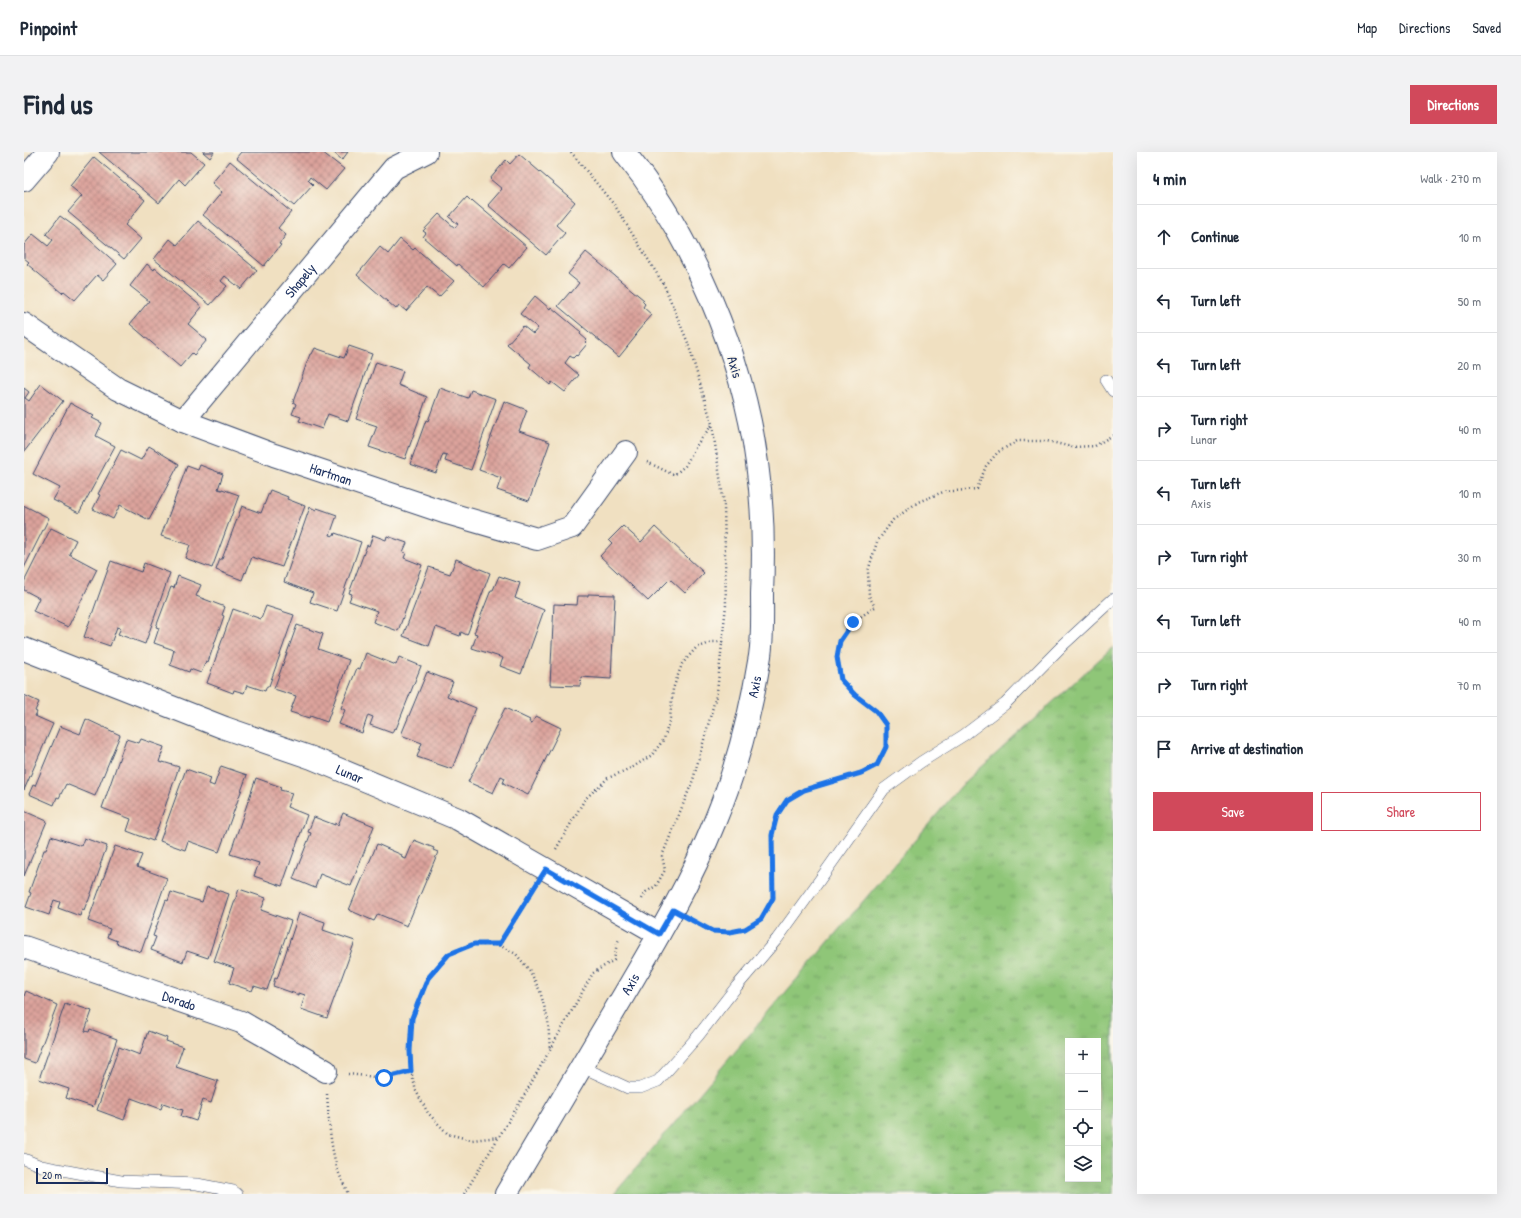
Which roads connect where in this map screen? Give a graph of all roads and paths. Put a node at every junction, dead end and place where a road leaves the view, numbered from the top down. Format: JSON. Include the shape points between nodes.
{"nodes":[{"id":1,"x":48,"y":152,"type":"edge"},
{"id":2,"x":426,"y":152,"type":"edge"},
{"id":3,"x":571,"y":152,"type":"edge"},
{"id":4,"x":624,"y":152,"type":"edge"},
{"id":5,"x":24,"y":180,"type":"edge"},
{"id":6,"x":24,"y":324,"type":"edge"},
{"id":7,"x":1106,"y":380,"type":"dead end"},
{"id":8,"x":1113,"y":392,"type":"edge"},
{"id":9,"x":183,"y":422,"type":"junction"},
{"id":10,"x":712,"y":424,"type":"junction"},
{"id":11,"x":1113,"y":435,"type":"edge"},
{"id":12,"x":626,"y":452,"type":"joint"},
{"id":13,"x":1113,"y":599,"type":"edge"},
{"id":14,"x":723,"y":642,"type":"junction"},
{"id":15,"x":24,"y":649,"type":"edge"},
{"id":16,"x":546,"y":869,"type":"junction"},
{"id":17,"x":673,"y":910,"type":"junction"},
{"id":18,"x":632,"y":918,"type":"junction"},
{"id":19,"x":659,"y":934,"type":"junction"},
{"id":20,"x":499,"y":944,"type":"junction"},
{"id":21,"x":24,"y":947,"type":"edge"},
{"id":22,"x":550,"y":1051,"type":"junction"},
{"id":23,"x":582,"y":1067,"type":"junction"},
{"id":24,"x":326,"y":1071,"type":"junction"},
{"id":25,"x":411,"y":1071,"type":"junction"},
{"id":26,"x":499,"y":1137,"type":"junction"},
{"id":27,"x":24,"y":1159,"type":"edge"},
{"id":28,"x":237,"y":1194,"type":"edge"},
{"id":29,"x":348,"y":1194,"type":"edge"},
{"id":30,"x":464,"y":1194,"type":"edge"},
{"id":31,"x":506,"y":1194,"type":"edge"}],
"edges":[{"from":1,"to":5,"type":"street"},
{"from":2,"to":9,"type":"street","name":"Shapely","via":[[394,168]]},
{"from":3,"to":10,"type":"path","via":[[615,206],[664,285],[688,343]]},
{"from":4,"to":17,"type":"street","name":"Axis","via":[[671,219],[703,280],[727,341],[745,401],[757,461],[762,510],[760,653],[749,714],[735,769],[715,821]]},
{"from":6,"to":9,"type":"street","name":"Hartman","via":[[118,389]]},
{"from":7,"to":8,"type":"lane"},
{"from":9,"to":12,"type":"street","name":"Hartman","via":[[447,513],[537,539],[572,527]]},
{"from":10,"to":12,"type":"path","via":[[685,466],[674,475]]},
{"from":10,"to":14,"type":"path","via":[[724,504],[726,605]]},
{"from":11,"to":17,"type":"path","via":[[1095,446],[1072,447],[1047,441],[1017,441],[998,452],[986,466],[977,489],[943,492],[918,502],[893,520],[877,542],[868,571],[869,596],[875,607],[853,622],[840,641],[837,657],[841,680],[876,711],[886,725],[886,747],[877,765],[861,773],[804,790],[787,800],[777,815],[772,835],[773,898],[761,919],[745,929],[730,932],[712,931]]},
{"from":13,"to":23,"type":"lane","via":[[1004,704],[964,736],[921,762],[884,789],[777,939],[658,1081],[640,1088],[628,1088]]},
{"from":14,"to":16,"type":"path","via":[[713,642],[696,648],[682,664],[672,689],[670,718],[664,739],[652,754],[633,767],[608,778],[585,799]]},
{"from":14,"to":18,"type":"path","via":[[717,692],[693,780],[662,856],[665,870],[656,886],[646,892]]},
{"from":15,"to":16,"type":"street","name":"Lunar","via":[[225,728],[312,758],[458,818]]},
{"from":16,"to":18,"type":"street","name":"Lunar"},
{"from":16,"to":20,"type":"path"},
{"from":17,"to":19,"type":"street","name":"Axis"},
{"from":18,"to":19,"type":"street","name":"Lunar"},
{"from":18,"to":22,"type":"path","via":[[617,943],[614,960],[594,973]]},
{"from":19,"to":23,"type":"street","name":"Axis"},
{"from":20,"to":22,"type":"path","via":[[516,954],[530,971],[540,991],[548,1020]]},
{"from":20,"to":25,"type":"path","via":[[474,944],[449,954],[428,978],[412,1018]]},
{"from":21,"to":24,"type":"street","name":"Dorado","via":[[241,1022]]},
{"from":22,"to":26,"type":"path"},
{"from":23,"to":31,"type":"street","name":"Axis"},
{"from":24,"to":25,"type":"path","via":[[384,1078]]},
{"from":24,"to":29,"type":"path","via":[[331,1138],[338,1171]]},
{"from":25,"to":26,"type":"path","via":[[416,1091],[428,1114],[448,1134],[472,1140]]},
{"from":26,"to":30,"type":"path"},
{"from":27,"to":28,"type":"lane","via":[[41,1166],[121,1181],[197,1184]]}]}
